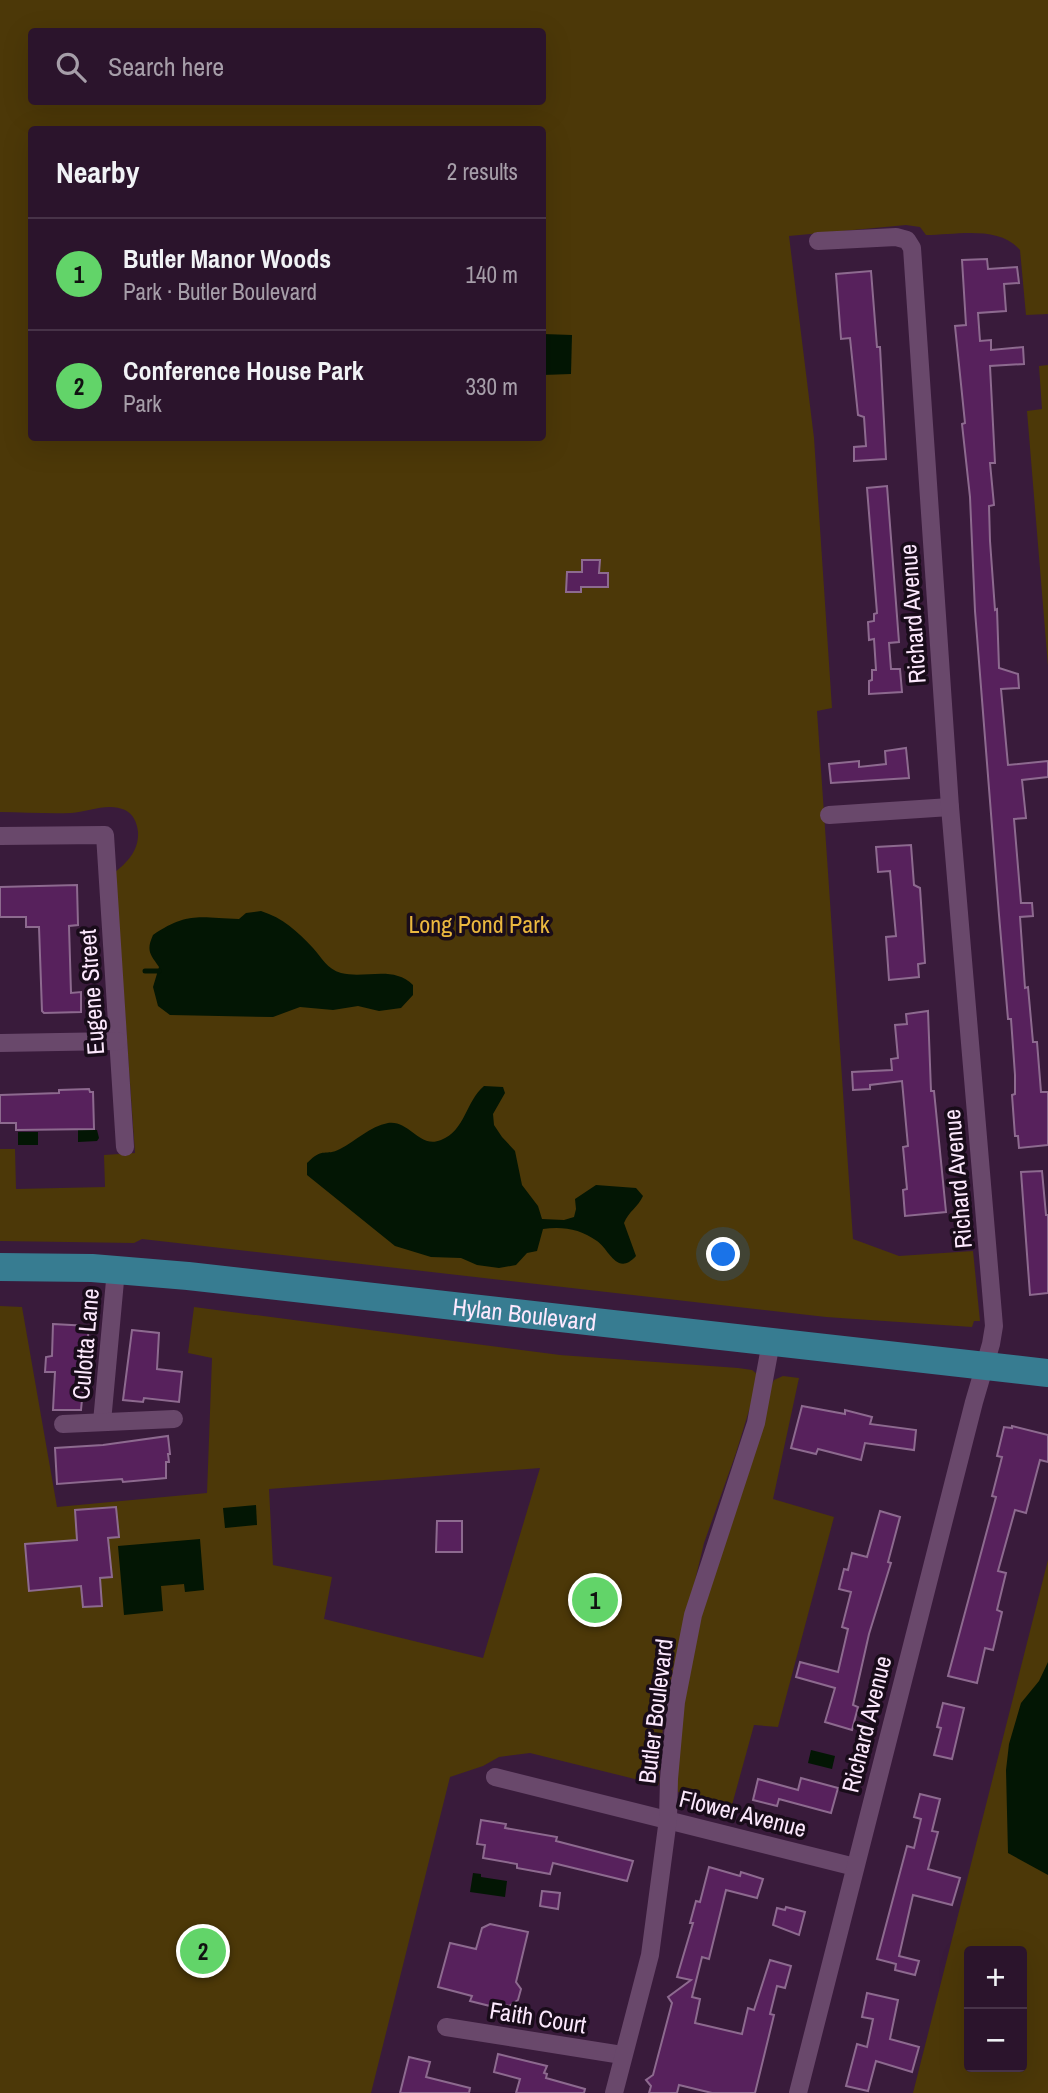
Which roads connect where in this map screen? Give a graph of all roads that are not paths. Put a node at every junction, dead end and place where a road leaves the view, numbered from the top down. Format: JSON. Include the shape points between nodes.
{"nodes":[{"id":1,"x":818,"y":241,"type":"dead end"},
{"id":2,"x":950,"y":807,"type":"junction"},
{"id":3,"x":829,"y":815,"type":"dead end"},
{"id":4,"x":0,"y":836,"type":"edge"},
{"id":5,"x":118,"y":1041,"type":"junction"},
{"id":6,"x":0,"y":1043,"type":"edge"},
{"id":7,"x":125,"y":1147,"type":"dead end"},
{"id":8,"x":0,"y":1267,"type":"edge"},
{"id":9,"x":116,"y":1270,"type":"junction"},
{"id":10,"x":772,"y":1342,"type":"junction"},
{"id":11,"x":985,"y":1366,"type":"junction"},
{"id":12,"x":1048,"y":1373,"type":"edge"},
{"id":13,"x":174,"y":1419,"type":"dead end"},
{"id":14,"x":102,"y":1422,"type":"junction"},
{"id":15,"x":63,"y":1424,"type":"dead end"},
{"id":16,"x":495,"y":1777,"type":"dead end"},
{"id":17,"x":668,"y":1819,"type":"junction"},
{"id":18,"x":855,"y":1867,"type":"junction"},
{"id":19,"x":446,"y":2027,"type":"dead end"},
{"id":20,"x":622,"y":2055,"type":"junction"},
{"id":21,"x":614,"y":2093,"type":"edge"},
{"id":22,"x":798,"y":2093,"type":"edge"}],
"edges":[{"from":1,"to":2,"type":"street","name":"Richard Avenue","via":[[896,237],[907,240],[912,248]]},
{"from":2,"to":3,"type":"street"},
{"from":2,"to":11,"type":"street","name":"Richard Avenue","via":[[993,1326]]},
{"from":4,"to":5,"type":"street","name":"Eugene Street","via":[[105,835]]},
{"from":5,"to":6,"type":"street"},
{"from":5,"to":7,"type":"street","name":"Eugene Street"},
{"from":8,"to":9,"type":"main road","name":"Hylan Boulevard"},
{"from":9,"to":10,"type":"main road","name":"Hylan Boulevard"},
{"from":9,"to":14,"type":"street","name":"Culotta Lane"},
{"from":10,"to":11,"type":"main road","name":"Hylan Boulevard"},
{"from":10,"to":17,"type":"street","name":"Butler Boulevard","via":[[756,1423],[693,1615],[676,1702]]},
{"from":11,"to":12,"type":"main road","name":"Hylan Boulevard"},
{"from":11,"to":18,"type":"street","name":"Richard Avenue"},
{"from":13,"to":14,"type":"street","name":"Culotta Lane"},
{"from":14,"to":15,"type":"street","name":"Culotta Lane"},
{"from":16,"to":17,"type":"street","name":"Flower Avenue"},
{"from":17,"to":18,"type":"street","name":"Flower Avenue"},
{"from":17,"to":20,"type":"street","name":"Butler Boulevard","via":[[650,1955]]},
{"from":18,"to":22,"type":"street","name":"Richard Avenue"},
{"from":19,"to":20,"type":"street","name":"Faith Court"},
{"from":20,"to":21,"type":"street","name":"Butler Boulevard"}]}
